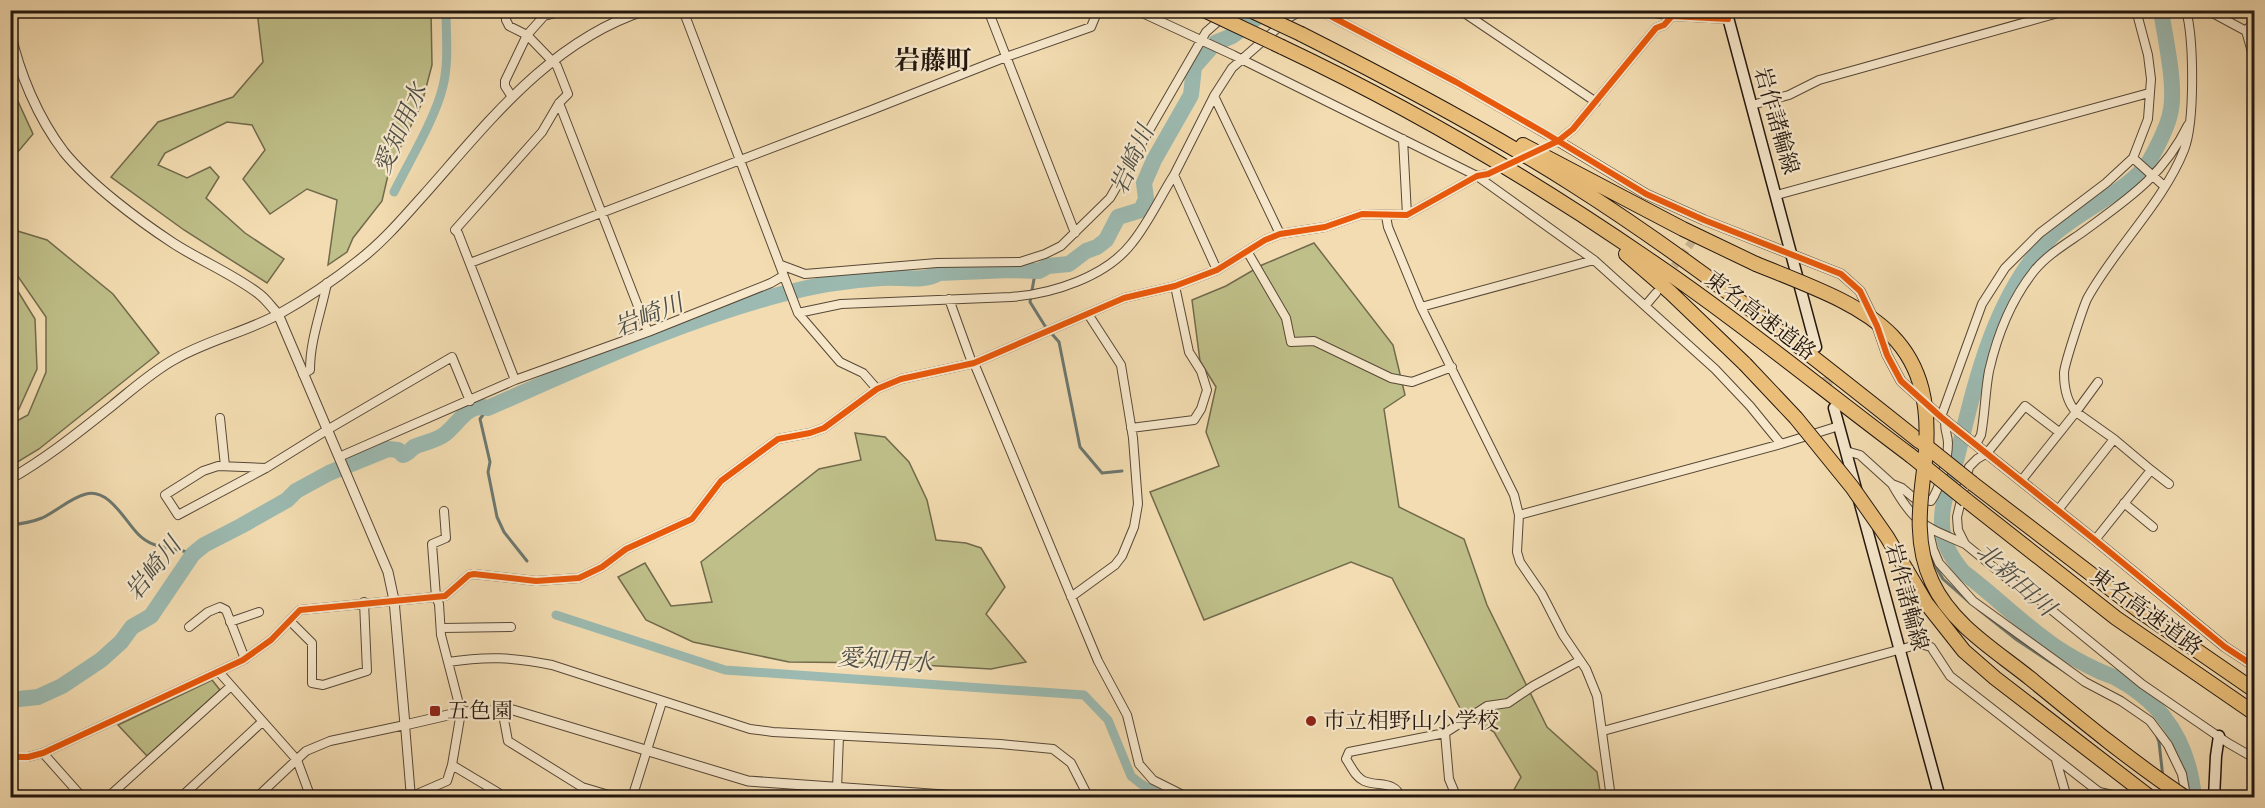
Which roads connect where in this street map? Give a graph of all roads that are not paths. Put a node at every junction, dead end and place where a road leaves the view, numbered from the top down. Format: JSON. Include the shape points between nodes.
{"nodes":[{"id":1,"x":505,"y":10,"type":"edge"},
{"id":2,"x":567,"y":10,"type":"edge"},
{"id":3,"x":683,"y":10,"type":"edge"},
{"id":4,"x":988,"y":10,"type":"edge"},
{"id":5,"x":1098,"y":10,"type":"edge"},
{"id":6,"x":1136,"y":10,"type":"edge"},
{"id":7,"x":1204,"y":10,"type":"edge"},
{"id":8,"x":1231,"y":10,"type":"edge"},
{"id":9,"x":1250,"y":10,"type":"edge"},
{"id":10,"x":1303,"y":10,"type":"edge"},
{"id":11,"x":1319,"y":10,"type":"edge"},
{"id":12,"x":1460,"y":10,"type":"edge"},
{"id":13,"x":1638,"y":10,"type":"edge"},
{"id":14,"x":2070,"y":10,"type":"edge"},
{"id":15,"x":2136,"y":10,"type":"edge"},
{"id":16,"x":2186,"y":10,"type":"edge"},
{"id":17,"x":2206,"y":10,"type":"edge"},
{"id":18,"x":641,"y":11,"type":"edge"},
{"id":19,"x":1727,"y":15,"type":"edge"},
{"id":20,"x":1672,"y":16,"type":"junction"},
{"id":21,"x":2254,"y":21,"type":"edge"},
{"id":22,"x":2246,"y":31,"type":"junction"},
{"id":23,"x":10,"y":32,"type":"edge"},
{"id":24,"x":527,"y":35,"type":"junction"},
{"id":25,"x":1205,"y":42,"type":"junction"},
{"id":26,"x":2254,"y":53,"type":"edge"},
{"id":27,"x":1339,"y":54,"type":"junction"},
{"id":28,"x":1006,"y":57,"type":"junction"},
{"id":29,"x":1241,"y":60,"type":"junction"},
{"id":30,"x":552,"y":61,"type":"junction"},
{"id":31,"x":2149,"y":93,"type":"junction"},
{"id":32,"x":1214,"y":96,"type":"junction"},
{"id":33,"x":512,"y":97,"type":"junction"},
{"id":34,"x":1596,"y":102,"type":"junction"},
{"id":35,"x":559,"y":103,"type":"junction"},
{"id":36,"x":1752,"y":105,"type":"junction"},
{"id":37,"x":2190,"y":121,"type":"junction"},
{"id":38,"x":1403,"y":139,"type":"junction"},
{"id":39,"x":1555,"y":142,"type":"junction"},
{"id":40,"x":2135,"y":160,"type":"junction"},
{"id":41,"x":739,"y":161,"type":"junction"},
{"id":42,"x":1488,"y":174,"type":"tunnel mouth"},
{"id":43,"x":1174,"y":175,"type":"junction"},
{"id":44,"x":1477,"y":176,"type":"junction"},
{"id":45,"x":2153,"y":176,"type":"junction"},
{"id":46,"x":2164,"y":186,"type":"junction"},
{"id":47,"x":1777,"y":195,"type":"junction"},
{"id":48,"x":1565,"y":204,"type":"junction"},
{"id":49,"x":601,"y":211,"type":"junction"},
{"id":50,"x":1407,"y":215,"type":"junction"},
{"id":51,"x":1386,"y":216,"type":"junction"},
{"id":52,"x":1704,"y":220,"type":"junction"},
{"id":53,"x":1699,"y":231,"type":"tunnel mouth"},
{"id":54,"x":1075,"y":233,"type":"junction"},
{"id":55,"x":1280,"y":234,"type":"junction"},
{"id":56,"x":1248,"y":250,"type":"junction"},
{"id":57,"x":1792,"y":255,"type":"junction"},
{"id":58,"x":1594,"y":260,"type":"junction"},
{"id":59,"x":470,"y":263,"type":"junction"},
{"id":60,"x":781,"y":265,"type":"junction"},
{"id":61,"x":1217,"y":270,"type":"junction"},
{"id":62,"x":784,"y":277,"type":"junction"},
{"id":63,"x":327,"y":284,"type":"junction"},
{"id":64,"x":1175,"y":286,"type":"junction"},
{"id":65,"x":1656,"y":293,"type":"dead end"},
{"id":66,"x":949,"y":299,"type":"junction"},
{"id":67,"x":1645,"y":306,"type":"junction"},
{"id":68,"x":1421,"y":307,"type":"junction"},
{"id":69,"x":278,"y":314,"type":"junction"},
{"id":70,"x":798,"y":314,"type":"junction"},
{"id":71,"x":1088,"y":314,"type":"junction"},
{"id":72,"x":648,"y":332,"type":"junction"},
{"id":73,"x":1816,"y":347,"type":"dead end"},
{"id":74,"x":974,"y":363,"type":"junction"},
{"id":75,"x":1452,"y":368,"type":"junction"},
{"id":76,"x":303,"y":374,"type":"junction"},
{"id":77,"x":515,"y":380,"type":"junction"},
{"id":78,"x":2098,"y":382,"type":"dead end"},
{"id":79,"x":877,"y":389,"type":"junction"},
{"id":80,"x":470,"y":401,"type":"junction"},
{"id":81,"x":1834,"y":408,"type":"tunnel mouth"},
{"id":82,"x":2076,"y":412,"type":"junction"},
{"id":83,"x":220,"y":418,"type":"dead end"},
{"id":84,"x":1944,"y":418,"type":"junction"},
{"id":85,"x":1839,"y":426,"type":"junction"},
{"id":86,"x":1131,"y":428,"type":"junction"},
{"id":87,"x":327,"y":430,"type":"junction"},
{"id":88,"x":2059,"y":432,"type":"junction"},
{"id":89,"x":2114,"y":439,"type":"junction"},
{"id":90,"x":1781,"y":444,"type":"junction"},
{"id":91,"x":1977,"y":444,"type":"junction"},
{"id":92,"x":1846,"y":451,"type":"junction"},
{"id":93,"x":1987,"y":453,"type":"junction"},
{"id":94,"x":339,"y":458,"type":"junction"},
{"id":95,"x":225,"y":466,"type":"junction"},
{"id":96,"x":266,"y":468,"type":"junction"},
{"id":97,"x":2151,"y":470,"type":"junction"},
{"id":98,"x":10,"y":479,"type":"edge"},
{"id":99,"x":2021,"y":481,"type":"junction"},
{"id":100,"x":1892,"y":484,"type":"junction"},
{"id":101,"x":2169,"y":484,"type":"dead end"},
{"id":102,"x":2124,"y":503,"type":"junction"},
{"id":103,"x":2058,"y":510,"type":"junction"},
{"id":104,"x":444,"y":511,"type":"dead end"},
{"id":105,"x":1519,"y":515,"type":"junction"},
{"id":106,"x":2153,"y":526,"type":"dead end"},
{"id":107,"x":1928,"y":528,"type":"junction"},
{"id":108,"x":2095,"y":540,"type":"junction"},
{"id":109,"x":1965,"y":544,"type":"junction"},
{"id":110,"x":436,"y":597,"type":"junction"},
{"id":111,"x":1071,"y":597,"type":"junction"},
{"id":112,"x":394,"y":600,"type":"junction"},
{"id":113,"x":364,"y":602,"type":"junction"},
{"id":114,"x":259,"y":612,"type":"dead end"},
{"id":115,"x":290,"y":621,"type":"junction"},
{"id":116,"x":230,"y":622,"type":"junction"},
{"id":117,"x":189,"y":627,"type":"dead end"},
{"id":118,"x":512,"y":627,"type":"dead end"},
{"id":119,"x":442,"y":628,"type":"junction"},
{"id":120,"x":1900,"y":648,"type":"junction"},
{"id":121,"x":245,"y":659,"type":"junction"},
{"id":122,"x":1579,"y":661,"type":"junction"},
{"id":123,"x":448,"y":662,"type":"junction"},
{"id":124,"x":2254,"y":666,"type":"edge"},
{"id":125,"x":219,"y":672,"type":"junction"},
{"id":126,"x":231,"y":686,"type":"junction"},
{"id":127,"x":2254,"y":690,"type":"edge"},
{"id":128,"x":662,"y":702,"type":"junction"},
{"id":129,"x":502,"y":709,"type":"junction"},
{"id":130,"x":461,"y":712,"type":"junction"},
{"id":131,"x":2254,"y":713,"type":"edge"},
{"id":132,"x":262,"y":722,"type":"junction"},
{"id":133,"x":405,"y":724,"type":"junction"},
{"id":134,"x":1603,"y":731,"type":"junction"},
{"id":135,"x":1444,"y":733,"type":"junction"},
{"id":136,"x":840,"y":736,"type":"junction"},
{"id":137,"x":2220,"y":736,"type":"junction"},
{"id":138,"x":646,"y":751,"type":"junction"},
{"id":139,"x":43,"y":753,"type":"junction"},
{"id":140,"x":10,"y":757,"type":"edge"},
{"id":141,"x":2254,"y":758,"type":"edge"},
{"id":142,"x":297,"y":759,"type":"junction"},
{"id":143,"x":2056,"y":760,"type":"junction"},
{"id":144,"x":452,"y":765,"type":"junction"},
{"id":145,"x":10,"y":790,"type":"edge"},
{"id":146,"x":837,"y":793,"type":"edge"},
{"id":147,"x":411,"y":796,"type":"edge"},
{"id":148,"x":17,"y":798,"type":"edge"},
{"id":149,"x":83,"y":798,"type":"edge"},
{"id":150,"x":107,"y":798,"type":"edge"},
{"id":151,"x":180,"y":798,"type":"edge"},
{"id":152,"x":256,"y":798,"type":"edge"},
{"id":153,"x":311,"y":798,"type":"edge"},
{"id":154,"x":507,"y":798,"type":"edge"},
{"id":155,"x":619,"y":798,"type":"edge"},
{"id":156,"x":632,"y":798,"type":"edge"},
{"id":157,"x":987,"y":798,"type":"edge"},
{"id":158,"x":1089,"y":798,"type":"edge"},
{"id":159,"x":1189,"y":798,"type":"edge"},
{"id":160,"x":1401,"y":798,"type":"edge"},
{"id":161,"x":1457,"y":798,"type":"edge"},
{"id":162,"x":1611,"y":798,"type":"edge"},
{"id":163,"x":1940,"y":798,"type":"edge"},
{"id":164,"x":2067,"y":798,"type":"edge"},
{"id":165,"x":2127,"y":798,"type":"edge"},
{"id":166,"x":2151,"y":798,"type":"edge"},
{"id":167,"x":2186,"y":798,"type":"edge"},
{"id":168,"x":2214,"y":798,"type":"edge"}],
"edges":[{"from":1,"to":24,"type":"street","via":[[509,26]]},
{"from":2,"to":24,"type":"street","via":[[544,16]]},
{"from":3,"to":41,"type":"street"},
{"from":4,"to":28,"type":"street"},
{"from":5,"to":28,"type":"street","via":[[1090,27]]},
{"from":6,"to":25,"type":"street"},
{"from":7,"to":48,"type":"highway","name":"東名高速道路","bridge":true,"via":[[1442,130]]},
{"from":8,"to":25,"type":"street","via":[[1206,32]]},
{"from":9,"to":27,"type":"highway","name":"東名高速道路","bridge":true},
{"from":10,"to":29,"type":"street"},
{"from":11,"to":39,"type":"street","via":[[1456,82]]},
{"from":12,"to":34,"type":"street"},
{"from":13,"to":20,"type":"street"},
{"from":14,"to":36,"type":"street","via":[[1819,80],[1789,95]]},
{"from":15,"to":31,"type":"street","via":[[2150,70]]},
{"from":16,"to":37,"type":"street","via":[[2190,33]]},
{"from":17,"to":22,"type":"street"},
{"from":18,"to":30,"type":"street","via":[[588,36]]},
{"from":19,"to":20,"type":"street"},
{"from":19,"to":36,"type":"main road","name":"岩作諸輪線"},
{"from":20,"to":34,"type":"street","via":[[1656,28]]},
{"from":21,"to":22,"type":"street"},
{"from":22,"to":26,"type":"street"},
{"from":23,"to":69,"type":"street","via":[[26,83],[64,152],[144,223],[260,294]]},
{"from":24,"to":30,"type":"street"},
{"from":24,"to":33,"type":"street","via":[[504,81]]},
{"from":25,"to":29,"type":"street"},
{"from":25,"to":54,"type":"street","via":[[1110,198]]},
{"from":27,"to":127,"type":"highway","name":"東名高速道路","bridge":true,"via":[[1437,105],[1575,186],[1725,290],[2138,610]]},
{"from":27,"to":167,"type":"highway","bridge":true,"via":[[1440,102],[1683,229],[1849,303],[1883,326],[1906,351],[1921,387],[1927,423],[1919,516],[1922,552],[1933,584],[1952,614],[2084,723]]},
{"from":28,"to":41,"type":"street"},
{"from":28,"to":54,"type":"street"},
{"from":29,"to":32,"type":"street"},
{"from":29,"to":38,"type":"street"},
{"from":30,"to":33,"type":"street"},
{"from":30,"to":35,"type":"street","via":[[568,94]]},
{"from":31,"to":40,"type":"street","via":[[2148,119]]},
{"from":31,"to":47,"type":"street"},
{"from":32,"to":43,"type":"street"},
{"from":32,"to":55,"type":"street"},
{"from":33,"to":63,"type":"street","via":[[388,235]]},
{"from":34,"to":39,"type":"street","via":[[1573,129]]},
{"from":35,"to":49,"type":"street"},
{"from":35,"to":59,"type":"street","via":[[542,132],[455,230]]},
{"from":36,"to":47,"type":"main road","name":"岩作諸輪線"},
{"from":37,"to":45,"type":"street","via":[[2177,147]]},
{"from":37,"to":46,"type":"street","via":[[2183,152]]},
{"from":38,"to":44,"type":"street"},
{"from":38,"to":50,"type":"street"},
{"from":39,"to":52,"type":"street","via":[[1646,194]]},
{"from":40,"to":45,"type":"street"},
{"from":40,"to":84,"type":"street","via":[[2040,233],[2005,268],[1982,304]]},
{"from":41,"to":49,"type":"street"},
{"from":41,"to":60,"type":"street"},
{"from":42,"to":44,"type":"street"},
{"from":43,"to":61,"type":"street"},
{"from":43,"to":66,"type":"street","via":[[1131,244],[1086,277],[1036,295]]},
{"from":44,"to":50,"type":"street"},
{"from":44,"to":58,"type":"street"},
{"from":45,"to":46,"type":"street"},
{"from":45,"to":91,"type":"street","via":[[2050,256],[2017,295],[1992,361]]},
{"from":46,"to":82,"type":"street","via":[[2087,300],[2064,372],[2069,404]]},
{"from":47,"to":57,"type":"main road","name":"岩作諸輪線"},
{"from":48,"to":131,"type":"highway","name":"東名高速道路","bridge":true,"via":[[1715,307],[1910,454],[2116,618]]},
{"from":48,"to":166,"type":"highway","bridge":true,"via":[[1641,266],[1796,418],[1852,487],[1926,603],[1964,651]]},
{"from":49,"to":59,"type":"street"},
{"from":49,"to":72,"type":"street"},
{"from":50,"to":51,"type":"street"},
{"from":51,"to":55,"type":"street","via":[[1362,214],[1325,227]]},
{"from":51,"to":68,"type":"street"},
{"from":52,"to":53,"type":"street"},
{"from":52,"to":57,"type":"street"},
{"from":54,"to":60,"type":"street","via":[[1061,246],[1020,262],[937,263],[805,274]]},
{"from":55,"to":56,"type":"street"},
{"from":56,"to":61,"type":"street"},
{"from":56,"to":75,"type":"street","via":[[1286,318],[1291,342],[1314,341],[1391,378],[1412,382]]},
{"from":57,"to":73,"type":"main road","name":"岩作諸輪線"},
{"from":57,"to":84,"type":"street","via":[[1841,274],[1860,291],[1901,381]]},
{"from":58,"to":67,"type":"street"},
{"from":58,"to":68,"type":"street"},
{"from":59,"to":77,"type":"street"},
{"from":60,"to":62,"type":"street"},
{"from":61,"to":64,"type":"street"},
{"from":62,"to":70,"type":"street"},
{"from":62,"to":72,"type":"street"},
{"from":63,"to":69,"type":"street"},
{"from":63,"to":76,"type":"street","via":[[310,349],[310,370]]},
{"from":64,"to":71,"type":"street","via":[[1124,298]]},
{"from":64,"to":86,"type":"street","via":[[1189,352],[1207,390],[1194,420]]},
{"from":65,"to":67,"type":"street"},
{"from":66,"to":70,"type":"street","via":[[842,304]]},
{"from":66,"to":74,"type":"street"},
{"from":67,"to":90,"type":"street","via":[[1715,369]]},
{"from":68,"to":75,"type":"street"},
{"from":69,"to":76,"type":"street"},
{"from":69,"to":98,"type":"street","via":[[174,360],[43,460]]},
{"from":70,"to":79,"type":"street","via":[[840,362],[862,373]]},
{"from":71,"to":74,"type":"street"},
{"from":71,"to":86,"type":"street","via":[[1121,365]]},
{"from":72,"to":77,"type":"street"},
{"from":74,"to":79,"type":"street","via":[[901,379]]},
{"from":74,"to":111,"type":"street"},
{"from":75,"to":105,"type":"street","via":[[1514,495]]},
{"from":76,"to":87,"type":"street"},
{"from":77,"to":80,"type":"street"},
{"from":78,"to":82,"type":"street"},
{"from":79,"to":110,"type":"street","via":[[824,428],[778,440],[721,481],[692,519],[626,549],[588,575],[536,581],[474,574],[445,596]]},
{"from":80,"to":87,"type":"street","via":[[452,357]]},
{"from":80,"to":94,"type":"street"},
{"from":81,"to":85,"type":"main road","name":"岩作諸輪線"},
{"from":82,"to":88,"type":"street"},
{"from":82,"to":89,"type":"street"},
{"from":83,"to":95,"type":"street"},
{"from":84,"to":91,"type":"street"},
{"from":84,"to":100,"type":"street","via":[[1948,442],[1938,490],[1930,501],[1914,498]]},
{"from":85,"to":90,"type":"street"},
{"from":85,"to":92,"type":"main road","name":"岩作諸輪線"},
{"from":86,"to":111,"type":"street","via":[[1138,504],[1134,527],[1115,565]]},
{"from":87,"to":94,"type":"street"},
{"from":87,"to":96,"type":"street"},
{"from":88,"to":93,"type":"street","via":[[2025,405]]},
{"from":88,"to":99,"type":"street"},
{"from":89,"to":97,"type":"street"},
{"from":89,"to":103,"type":"street"},
{"from":90,"to":105,"type":"street"},
{"from":91,"to":93,"type":"street"},
{"from":92,"to":100,"type":"street","via":[[1860,455]]},
{"from":92,"to":120,"type":"main road","name":"岩作諸輪線"},
{"from":93,"to":99,"type":"street"},
{"from":93,"to":109,"type":"street","via":[[1969,468],[1957,517]]},
{"from":94,"to":112,"type":"street","via":[[388,572]]},
{"from":95,"to":96,"type":"street"},
{"from":95,"to":96,"type":"street","via":[[203,471],[165,495],[178,515]]},
{"from":97,"to":101,"type":"street"},
{"from":97,"to":102,"type":"street"},
{"from":99,"to":103,"type":"street"},
{"from":100,"to":107,"type":"street","via":[[1906,510]]},
{"from":102,"to":106,"type":"street"},
{"from":102,"to":108,"type":"street"},
{"from":103,"to":108,"type":"street"},
{"from":104,"to":110,"type":"street","via":[[446,538],[432,544]]},
{"from":105,"to":122,"type":"street","via":[[1520,562]]},
{"from":107,"to":109,"type":"street"},
{"from":107,"to":167,"type":"street","via":[[1939,563],[1973,601],[2076,676],[2150,721],[2168,745],[2182,774]]},
{"from":108,"to":124,"type":"street","via":[[2225,647]]},
{"from":109,"to":137,"type":"street","via":[[2135,678]]},
{"from":110,"to":112,"type":"street"},
{"from":110,"to":119,"type":"street"},
{"from":111,"to":159,"type":"street","via":[[1098,661],[1127,715],[1139,764],[1153,780]]},
{"from":112,"to":113,"type":"street"},
{"from":112,"to":133,"type":"street"},
{"from":113,"to":115,"type":"street","via":[[300,610]]},
{"from":113,"to":115,"type":"street","via":[[367,671],[323,685],[312,683],[312,643]]},
{"from":114,"to":116,"type":"street"},
{"from":115,"to":121,"type":"street"},
{"from":116,"to":117,"type":"street","via":[[226,610],[220,607]]},
{"from":116,"to":121,"type":"street"},
{"from":118,"to":119,"type":"street"},
{"from":119,"to":123,"type":"street"},
{"from":120,"to":134,"type":"street"},
{"from":120,"to":143,"type":"street","via":[[1920,644],[1931,647],[1950,676]]},
{"from":120,"to":163,"type":"main road","name":"岩作諸輪線"},
{"from":121,"to":125,"type":"street"},
{"from":122,"to":134,"type":"street","via":[[1592,683]]},
{"from":122,"to":135,"type":"street","via":[[1508,704],[1488,706]]},
{"from":123,"to":128,"type":"street","via":[[481,657],[522,658]]},
{"from":123,"to":130,"type":"street"},
{"from":125,"to":126,"type":"street"},
{"from":125,"to":139,"type":"street"},
{"from":126,"to":132,"type":"street"},
{"from":126,"to":150,"type":"street"},
{"from":128,"to":136,"type":"street","via":[[750,729]]},
{"from":128,"to":138,"type":"street"},
{"from":129,"to":130,"type":"street"},
{"from":129,"to":138,"type":"street"},
{"from":129,"to":155,"type":"street","via":[[508,741],[582,787]]},
{"from":130,"to":133,"type":"street"},
{"from":130,"to":144,"type":"street"},
{"from":132,"to":142,"type":"street"},
{"from":132,"to":151,"type":"street"},
{"from":133,"to":142,"type":"street","via":[[330,741]]},
{"from":133,"to":147,"type":"street"},
{"from":134,"to":162,"type":"street"},
{"from":135,"to":160,"type":"street","via":[[1349,752],[1346,759],[1357,776],[1364,781],[1394,786]]},
{"from":135,"to":161,"type":"street","via":[[1449,779]]},
{"from":136,"to":146,"type":"street"},
{"from":136,"to":158,"type":"street","via":[[1053,749],[1071,763]]},
{"from":137,"to":141,"type":"street"},
{"from":137,"to":168,"type":"main road"},
{"from":138,"to":146,"type":"street","via":[[748,781]]},
{"from":138,"to":156,"type":"street"},
{"from":139,"to":140,"type":"street"},
{"from":139,"to":149,"type":"street"},
{"from":142,"to":152,"type":"street"},
{"from":142,"to":153,"type":"street"},
{"from":143,"to":164,"type":"street"},
{"from":143,"to":165,"type":"street","via":[[2098,792]]},
{"from":144,"to":147,"type":"street","via":[[447,781]]},
{"from":144,"to":154,"type":"street"},
{"from":145,"to":148,"type":"street"},
{"from":146,"to":157,"type":"street"}]}
